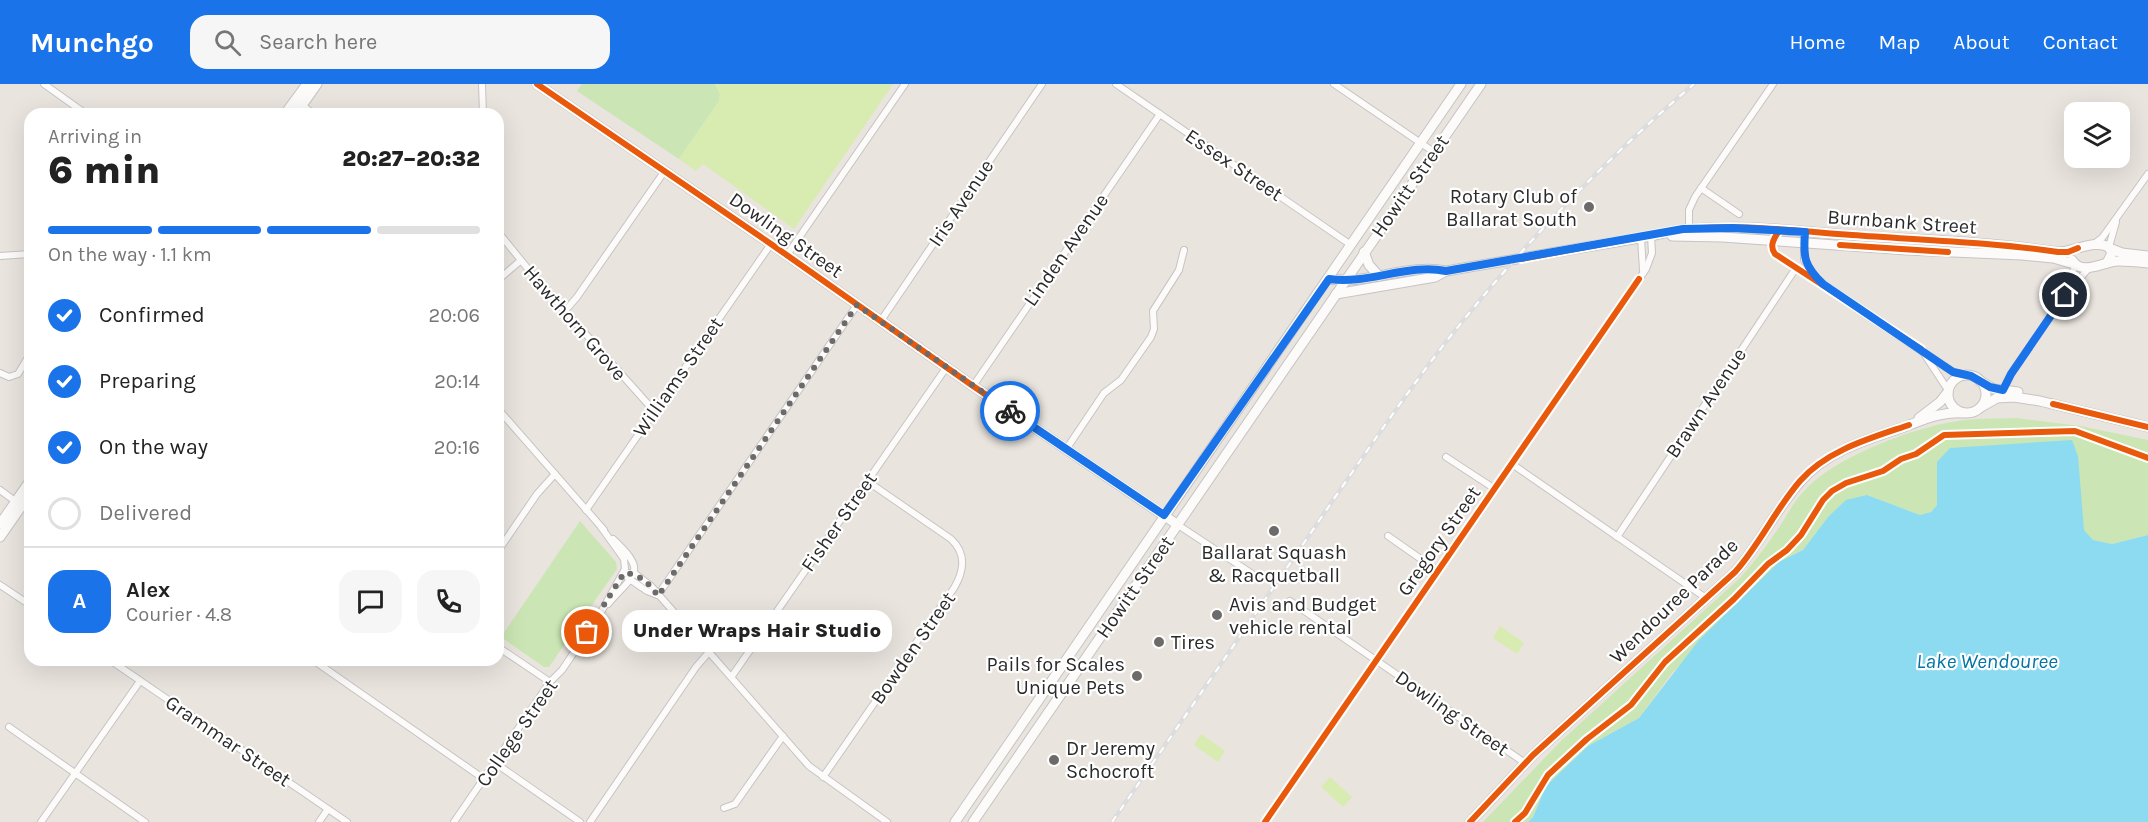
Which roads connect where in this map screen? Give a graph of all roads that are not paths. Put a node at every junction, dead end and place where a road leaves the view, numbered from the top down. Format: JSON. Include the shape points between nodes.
{"nodes":[{"id":1,"x":306,"y":84,"type":"edge"},
{"id":2,"x":317,"y":84,"type":"edge"},
{"id":3,"x":482,"y":84,"type":"edge"},
{"id":4,"x":537,"y":84,"type":"edge"},
{"id":5,"x":905,"y":84,"type":"edge"},
{"id":6,"x":1042,"y":84,"type":"edge"},
{"id":7,"x":1116,"y":84,"type":"edge"},
{"id":8,"x":1334,"y":84,"type":"edge"},
{"id":9,"x":1461,"y":84,"type":"edge"},
{"id":10,"x":1481,"y":84,"type":"edge"},
{"id":11,"x":1773,"y":84,"type":"edge"},
{"id":12,"x":48,"y":85,"type":"edge"},
{"id":13,"x":298,"y":107,"type":"edge"},
{"id":14,"x":78,"y":108,"type":"edge"},
{"id":15,"x":483,"y":108,"type":"edge"},
{"id":16,"x":1160,"y":114,"type":"junction"},
{"id":17,"x":1421,"y":143,"type":"junction"},
{"id":18,"x":1434,"y":152,"type":"junction"},
{"id":19,"x":664,"y":172,"type":"junction"},
{"id":20,"x":2148,"y":174,"type":"edge"},
{"id":21,"x":1701,"y":188,"type":"junction"},
{"id":22,"x":1739,"y":214,"type":"dead end"},
{"id":23,"x":2119,"y":216,"type":"junction"},
{"id":24,"x":1689,"y":229,"type":"junction"},
{"id":25,"x":1779,"y":231,"type":"junction"},
{"id":26,"x":1646,"y":237,"type":"junction"},
{"id":27,"x":1804,"y":237,"type":"junction"},
{"id":28,"x":504,"y":240,"type":"edge"},
{"id":29,"x":1773,"y":240,"type":"junction"},
{"id":30,"x":771,"y":244,"type":"junction"},
{"id":31,"x":1352,"y":245,"type":"junction"},
{"id":32,"x":2090,"y":246,"type":"junction"},
{"id":33,"x":2078,"y":248,"type":"junction"},
{"id":34,"x":2109,"y":248,"type":"junction"},
{"id":35,"x":1184,"y":250,"type":"dead end"},
{"id":36,"x":1364,"y":252,"type":"junction"},
{"id":37,"x":24,"y":254,"type":"edge"},
{"id":38,"x":787,"y":255,"type":"junction"},
{"id":39,"x":0,"y":256,"type":"edge"},
{"id":40,"x":2148,"y":256,"type":"edge"},
{"id":41,"x":520,"y":261,"type":"junction"},
{"id":42,"x":2107,"y":263,"type":"junction"},
{"id":43,"x":2148,"y":263,"type":"edge"},
{"id":44,"x":2074,"y":264,"type":"junction"},
{"id":45,"x":2091,"y":267,"type":"junction"},
{"id":46,"x":1796,"y":268,"type":"junction"},
{"id":47,"x":1446,"y":271,"type":"junction"},
{"id":48,"x":504,"y":275,"type":"edge"},
{"id":49,"x":1379,"y":276,"type":"junction"},
{"id":50,"x":1329,"y":279,"type":"junction"},
{"id":51,"x":1345,"y":281,"type":"junction"},
{"id":52,"x":1823,"y":284,"type":"junction"},
{"id":53,"x":1336,"y":294,"type":"junction"},
{"id":54,"x":2065,"y":295,"type":"junction"},
{"id":55,"x":857,"y":305,"type":"junction"},
{"id":56,"x":565,"y":311,"type":"junction"},
{"id":57,"x":880,"y":322,"type":"junction"},
{"id":58,"x":1921,"y":349,"type":"junction"},
{"id":59,"x":24,"y":364,"type":"edge"},
{"id":60,"x":1269,"y":366,"type":"junction"},
{"id":61,"x":946,"y":368,"type":"junction"},
{"id":62,"x":0,"y":373,"type":"edge"},
{"id":63,"x":1281,"y":374,"type":"junction"},
{"id":64,"x":1966,"y":375,"type":"junction"},
{"id":65,"x":1980,"y":381,"type":"junction"},
{"id":66,"x":973,"y":386,"type":"junction"},
{"id":67,"x":2003,"y":390,"type":"junction"},
{"id":68,"x":1948,"y":391,"type":"junction"},
{"id":69,"x":2040,"y":401,"type":"junction"},
{"id":70,"x":1981,"y":407,"type":"junction"},
{"id":71,"x":655,"y":412,"type":"junction"},
{"id":72,"x":1963,"y":413,"type":"junction"},
{"id":73,"x":504,"y":416,"type":"edge"},
{"id":74,"x":1910,"y":425,"type":"junction"},
{"id":75,"x":2148,"y":427,"type":"edge"},
{"id":76,"x":1067,"y":448,"type":"junction"},
{"id":77,"x":1446,"y":457,"type":"dead end"},
{"id":78,"x":1512,"y":464,"type":"junction"},
{"id":79,"x":555,"y":474,"type":"junction"},
{"id":80,"x":867,"y":481,"type":"junction"},
{"id":81,"x":1495,"y":489,"type":"junction"},
{"id":82,"x":0,"y":490,"type":"edge"},
{"id":83,"x":24,"y":494,"type":"edge"},
{"id":84,"x":24,"y":499,"type":"edge"},
{"id":85,"x":19,"y":504,"type":"junction"},
{"id":86,"x":586,"y":510,"type":"junction"},
{"id":87,"x":1164,"y":515,"type":"junction"},
{"id":88,"x":0,"y":524,"type":"edge"},
{"id":89,"x":1178,"y":525,"type":"junction"},
{"id":90,"x":601,"y":527,"type":"junction"},
{"id":91,"x":1388,"y":536,"type":"dead end"},
{"id":92,"x":0,"y":537,"type":"edge"},
{"id":93,"x":1617,"y":537,"type":"junction"},
{"id":94,"x":504,"y":543,"type":"edge"},
{"id":95,"x":1438,"y":571,"type":"junction"},
{"id":96,"x":624,"y":573,"type":"junction"},
{"id":97,"x":1251,"y":573,"type":"dead end"},
{"id":98,"x":632,"y":576,"type":"junction"},
{"id":99,"x":0,"y":585,"type":"edge"},
{"id":100,"x":658,"y":596,"type":"junction"},
{"id":101,"x":1706,"y":598,"type":"junction"},
{"id":102,"x":24,"y":601,"type":"edge"},
{"id":103,"x":1290,"y":601,"type":"dead end"},
{"id":104,"x":600,"y":614,"type":"junction"},
{"id":105,"x":504,"y":651,"type":"edge"},
{"id":106,"x":709,"y":652,"type":"junction"},
{"id":107,"x":1376,"y":661,"type":"junction"},
{"id":108,"x":119,"y":666,"type":"edge"},
{"id":109,"x":322,"y":666,"type":"edge"},
{"id":110,"x":732,"y":676,"type":"junction"},
{"id":111,"x":140,"y":681,"type":"junction"},
{"id":112,"x":550,"y":682,"type":"junction"},
{"id":113,"x":9,"y":727,"type":"dead end"},
{"id":114,"x":783,"y":736,"type":"junction"},
{"id":115,"x":495,"y":763,"type":"junction"},
{"id":116,"x":1525,"y":763,"type":"junction"},
{"id":117,"x":75,"y":773,"type":"junction"},
{"id":118,"x":823,"y":777,"type":"junction"},
{"id":119,"x":484,"y":779,"type":"junction"},
{"id":120,"x":724,"y":808,"type":"dead end"},
{"id":121,"x":328,"y":809,"type":"junction"},
{"id":122,"x":569,"y":819,"type":"edge"},
{"id":123,"x":41,"y":822,"type":"edge"},
{"id":124,"x":145,"y":822,"type":"edge"},
{"id":125,"x":319,"y":822,"type":"edge"},
{"id":126,"x":347,"y":822,"type":"edge"},
{"id":127,"x":454,"y":822,"type":"edge"},
{"id":128,"x":580,"y":822,"type":"edge"},
{"id":129,"x":591,"y":822,"type":"edge"},
{"id":130,"x":887,"y":822,"type":"edge"},
{"id":131,"x":955,"y":822,"type":"edge"},
{"id":132,"x":973,"y":822,"type":"edge"},
{"id":133,"x":1265,"y":822,"type":"edge"},
{"id":134,"x":1470,"y":822,"type":"edge"}],
"edges":[{"from":1,"to":13,"type":"main road"},
{"from":2,"to":13,"type":"main road"},
{"from":3,"to":15,"type":"street"},
{"from":4,"to":19,"type":"main road","name":"Dowling Street"},
{"from":5,"to":38,"type":"street"},
{"from":6,"to":57,"type":"street","name":"Iris Avenue"},
{"from":7,"to":16,"type":"street","name":"Essex Street"},
{"from":8,"to":17,"type":"street"},
{"from":9,"to":17,"type":"main road","name":"Howitt Street"},
{"from":10,"to":18,"type":"main road","name":"Howitt Street"},
{"from":11,"to":21,"type":"street"},
{"from":12,"to":14,"type":"street"},
{"from":16,"to":31,"type":"street","name":"Essex Street"},
{"from":16,"to":66,"type":"street","name":"Linden Avenue"},
{"from":17,"to":18,"type":"street"},
{"from":17,"to":31,"type":"main road","name":"Howitt Street"},
{"from":18,"to":36,"type":"main road","name":"Howitt Street"},
{"from":19,"to":30,"type":"main road","name":"Dowling Street"},
{"from":19,"to":56,"type":"street"},
{"from":20,"to":23,"type":"street"},
{"from":21,"to":22,"type":"street"},
{"from":21,"to":24,"type":"street","via":[[1689,210]]},
{"from":23,"to":32,"type":"street","via":[[2102,238]]},
{"from":23,"to":34,"type":"street"},
{"from":24,"to":25,"type":"main road","name":"Burnbank Street"},
{"from":24,"to":26,"type":"main road","name":"Burnbank Street"},
{"from":25,"to":27,"type":"main road","name":"Burnbank Street"},
{"from":25,"to":29,"type":"main road"},
{"from":26,"to":29,"type":"main road","name":"Burnbank Street"},
{"from":26,"to":47,"type":"main road","name":"Burnbank Street"},
{"from":26,"to":78,"type":"street","name":"Gregory Street","via":[[1651,257],[1639,279]]},
{"from":27,"to":29,"type":"main road","name":"Burnbank Street"},
{"from":27,"to":33,"type":"main road","name":"Burnbank Street","via":[[2058,252]]},
{"from":27,"to":44,"type":"main road","name":"Burnbank Street","via":[[1907,250],[2037,256]]},
{"from":27,"to":52,"type":"street","via":[[1804,260]]},
{"from":28,"to":41,"type":"street","name":"Hawthorn Grove"},
{"from":29,"to":46,"type":"street","via":[[1774,252]]},
{"from":30,"to":38,"type":"main road","name":"Dowling Street"},
{"from":30,"to":71,"type":"street","name":"Williams Street"},
{"from":31,"to":50,"type":"main road","name":"Howitt Street"},
{"from":32,"to":33,"type":"main road","name":"Burnbank Street"},
{"from":32,"to":34,"type":"main road","name":"Burnbank Street","via":[[2102,244]]},
{"from":33,"to":44,"type":"main road","via":[[2072,257]]},
{"from":34,"to":40,"type":"main road"},
{"from":34,"to":42,"type":"main road","via":[[2112,257]]},
{"from":35,"to":76,"type":"street","via":[[1179,270],[1153,312],[1151,337],[1119,383],[1104,393]]},
{"from":36,"to":49,"type":"main road","via":[[1369,266]]},
{"from":36,"to":51,"type":"main road","name":"Howitt Street"},
{"from":37,"to":39,"type":"street"},
{"from":38,"to":55,"type":"main road","name":"Dowling Street"},
{"from":41,"to":48,"type":"street"},
{"from":41,"to":56,"type":"street","name":"Hawthorn Grove"},
{"from":42,"to":43,"type":"main road"},
{"from":42,"to":45,"type":"main road"},
{"from":44,"to":45,"type":"main road","name":"Burnbank Street"},
{"from":44,"to":54,"type":"street"},
{"from":45,"to":54,"type":"street"},
{"from":46,"to":52,"type":"street"},
{"from":46,"to":93,"type":"street","name":"Brawn Avenue"},
{"from":47,"to":49,"type":"main road","name":"Burnbank Street","via":[[1431,268]]},
{"from":47,"to":53,"type":"main road","name":"Burnbank Street","via":[[1435,277]]},
{"from":49,"to":51,"type":"main road","name":"Burnbank Street"},
{"from":50,"to":51,"type":"main road","name":"Burnbank Street"},
{"from":50,"to":53,"type":"main road"},
{"from":50,"to":60,"type":"main road","name":"Howitt Street"},
{"from":51,"to":53,"type":"main road","name":"Howitt Street"},
{"from":52,"to":58,"type":"street"},
{"from":53,"to":63,"type":"main road","name":"Howitt Street"},
{"from":54,"to":67,"type":"street"},
{"from":55,"to":57,"type":"main road","name":"Dowling Street"},
{"from":55,"to":100,"type":"street"},
{"from":56,"to":71,"type":"street","name":"Hawthorn Grove"},
{"from":57,"to":61,"type":"main road","name":"Dowling Street"},
{"from":58,"to":64,"type":"street","via":[[1953,372]]},
{"from":58,"to":68,"type":"street"},
{"from":59,"to":62,"type":"street","via":[[19,373],[9,377]]},
{"from":60,"to":63,"type":"main road"},
{"from":60,"to":87,"type":"main road","name":"Howitt Street"},
{"from":61,"to":66,"type":"main road","name":"Dowling Street"},
{"from":61,"to":80,"type":"street","name":"Fisher Street"},
{"from":63,"to":89,"type":"main road","name":"Howitt Street"},
{"from":64,"to":65,"type":"main road"},
{"from":64,"to":68,"type":"main road","via":[[1955,380]]},
{"from":65,"to":67,"type":"main road"},
{"from":65,"to":70,"type":"main road","via":[[1986,394]]},
{"from":66,"to":76,"type":"main road","name":"Dowling Street"},
{"from":67,"to":69,"type":"main road"},
{"from":68,"to":72,"type":"main road","via":[[1953,407]]},
{"from":68,"to":74,"type":"main road","name":"Wendouree Parade"},
{"from":69,"to":70,"type":"main road","via":[[2005,396]]},
{"from":69,"to":75,"type":"main road"},
{"from":70,"to":72,"type":"main road"},
{"from":71,"to":86,"type":"street","name":"Williams Street"},
{"from":72,"to":74,"type":"main road","name":"Wendouree Parade","via":[[1945,413]]},
{"from":73,"to":79,"type":"street"},
{"from":74,"to":101,"type":"main road","name":"Wendouree Parade","via":[[1845,449],[1811,470],[1744,561]]},
{"from":76,"to":87,"type":"main road","name":"Dowling Street"},
{"from":77,"to":81,"type":"street"},
{"from":78,"to":81,"type":"street","name":"Gregory Street"},
{"from":78,"to":93,"type":"street"},
{"from":79,"to":86,"type":"street"},
{"from":79,"to":94,"type":"street"},
{"from":80,"to":110,"type":"street","name":"Fisher Street"},
{"from":80,"to":118,"type":"street","name":"Bowden Street","via":[[951,539],[960,549],[963,570]]},
{"from":81,"to":95,"type":"street","name":"Gregory Street"},
{"from":82,"to":85,"type":"street"},
{"from":83,"to":85,"type":"main road"},
{"from":84,"to":85,"type":"main road"},
{"from":85,"to":88,"type":"main road"},
{"from":85,"to":92,"type":"main road"},
{"from":86,"to":90,"type":"street"},
{"from":87,"to":89,"type":"main road","name":"Dowling Street"},
{"from":87,"to":131,"type":"main road","name":"Howitt Street"},
{"from":89,"to":97,"type":"street","name":"Dowling Street"},
{"from":89,"to":132,"type":"main road","name":"Howitt Street"},
{"from":90,"to":96,"type":"street","via":[[624,559]]},
{"from":90,"to":98,"type":"street","via":[[633,559]]},
{"from":91,"to":95,"type":"street"},
{"from":93,"to":101,"type":"street"},
{"from":95,"to":107,"type":"street","name":"Gregory Street"},
{"from":96,"to":98,"type":"street"},
{"from":96,"to":104,"type":"street","name":"College Street"},
{"from":98,"to":100,"type":"street"},
{"from":98,"to":104,"type":"street","name":"College Street"},
{"from":99,"to":102,"type":"street"},
{"from":100,"to":106,"type":"street"},
{"from":101,"to":116,"type":"main road","name":"Wendouree Parade"},
{"from":103,"to":107,"type":"street","name":"Dowling Street"},
{"from":104,"to":112,"type":"street","name":"College Street"},
{"from":105,"to":112,"type":"street"},
{"from":106,"to":110,"type":"street"},
{"from":106,"to":129,"type":"street"},
{"from":107,"to":116,"type":"street","name":"Dowling Street"},
{"from":107,"to":133,"type":"street","name":"Gregory Street"},
{"from":108,"to":111,"type":"street","name":"Grammar Street"},
{"from":109,"to":119,"type":"street"},
{"from":110,"to":114,"type":"street"},
{"from":111,"to":117,"type":"street"},
{"from":111,"to":121,"type":"street","name":"Grammar Street"},
{"from":112,"to":115,"type":"street","name":"College Street"},
{"from":113,"to":117,"type":"street"},
{"from":114,"to":118,"type":"street"},
{"from":114,"to":120,"type":"street","via":[[735,804]]},
{"from":115,"to":119,"type":"street","name":"College Street"},
{"from":115,"to":122,"type":"street"},
{"from":116,"to":134,"type":"main road","name":"Wendouree Parade"},
{"from":117,"to":123,"type":"street"},
{"from":117,"to":124,"type":"street"},
{"from":118,"to":130,"type":"street"},
{"from":119,"to":127,"type":"street","name":"College Street"},
{"from":121,"to":125,"type":"street"},
{"from":121,"to":126,"type":"street","name":"Grammar Street"},
{"from":122,"to":128,"type":"street"}]}
